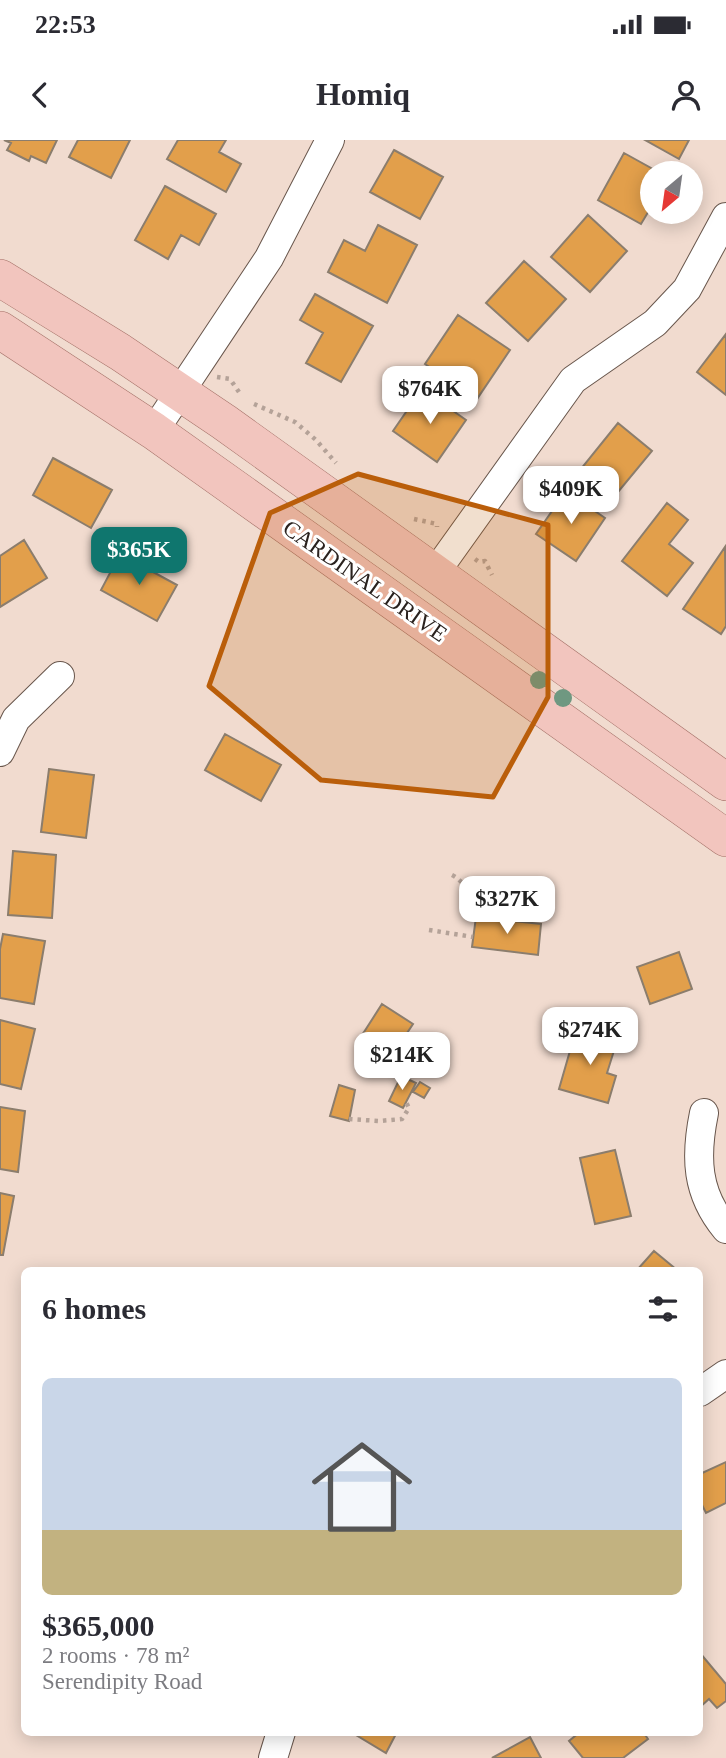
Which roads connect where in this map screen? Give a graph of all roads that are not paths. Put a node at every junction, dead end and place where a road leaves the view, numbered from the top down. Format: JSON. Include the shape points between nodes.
{"nodes":[{"id":1,"x":330,"y":140,"type":"edge"},
{"id":2,"x":726,"y":217,"type":"edge"},
{"id":3,"x":0,"y":278,"type":"edge"},
{"id":4,"x":0,"y":330,"type":"edge"},
{"id":5,"x":179,"y":392,"type":"junction"},
{"id":6,"x":154,"y":431,"type":"junction"},
{"id":7,"x":435,"y":573,"type":"junction"},
{"id":8,"x":60,"y":676,"type":"dead end"},
{"id":9,"x":0,"y":752,"type":"edge"},
{"id":10,"x":726,"y":782,"type":"edge"},
{"id":11,"x":726,"y":838,"type":"edge"},
{"id":12,"x":704,"y":1113,"type":"dead end"},
{"id":13,"x":726,"y":1229,"type":"edge"},
{"id":14,"x":726,"y":1374,"type":"edge"},
{"id":15,"x":703,"y":1390,"type":"edge"},
{"id":16,"x":280,"y":1736,"type":"edge"},
{"id":17,"x":273,"y":1758,"type":"edge"}],
"edges":[{"from":1,"to":5,"type":"street","via":[[269,258]]},
{"from":2,"to":7,"type":"street","via":[[687,289],[655,323],[572,380]]},
{"from":3,"to":5,"type":"main road","name":"CARDINAL DRIVE"},
{"from":4,"to":6,"type":"main road","name":"CARDINAL DRIVE"},
{"from":5,"to":6,"type":"street"},
{"from":5,"to":7,"type":"main road","name":"CARDINAL DRIVE"},
{"from":6,"to":11,"type":"main road","name":"CARDINAL DRIVE"},
{"from":7,"to":10,"type":"main road","name":"CARDINAL DRIVE"},
{"from":8,"to":9,"type":"street","via":[[16,719]]},
{"from":12,"to":13,"type":"street","via":[[699,1170],[706,1196]]},
{"from":14,"to":15,"type":"street"},
{"from":16,"to":17,"type":"street"}]}
